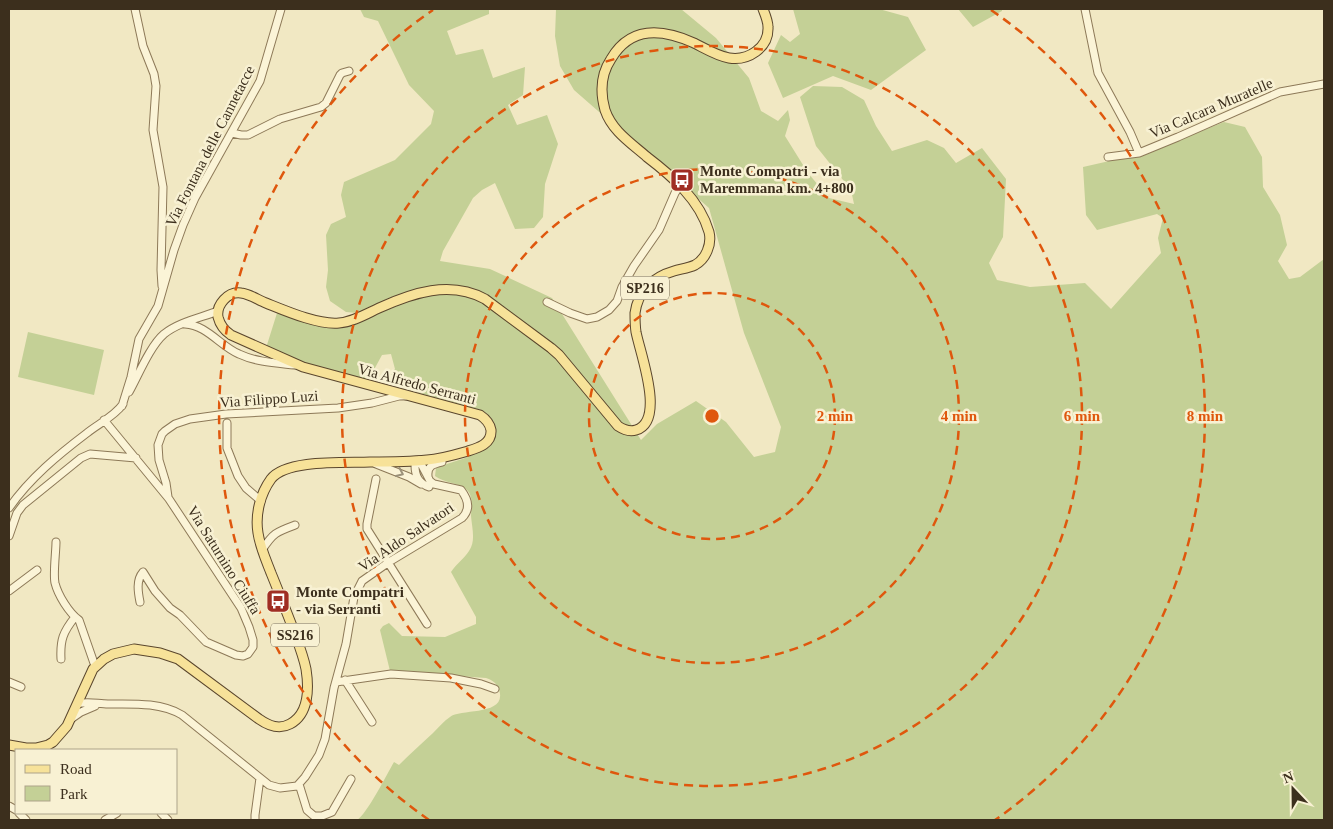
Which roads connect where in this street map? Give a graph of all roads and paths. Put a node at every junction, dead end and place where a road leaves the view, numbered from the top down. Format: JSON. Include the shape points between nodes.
{"nodes":[{"id":1,"x":135,"y":9,"type":"edge"},
{"id":2,"x":281,"y":9,"type":"edge"},
{"id":3,"x":763,"y":9,"type":"edge"},
{"id":4,"x":1085,"y":9,"type":"edge"},
{"id":5,"x":349,"y":71,"type":"dead end"},
{"id":6,"x":1324,"y":84,"type":"edge"},
{"id":7,"x":232,"y":133,"type":"junction"},
{"id":8,"x":1139,"y":153,"type":"junction"},
{"id":9,"x":1108,"y":157,"type":"dead end"},
{"id":10,"x":680,"y":186,"type":"junction"},
{"id":11,"x":163,"y":289,"type":"junction"},
{"id":12,"x":547,"y":302,"type":"dead end"},
{"id":13,"x":218,"y":311,"type":"junction"},
{"id":14,"x":182,"y":324,"type":"junction"},
{"id":15,"x":303,"y":367,"type":"junction"},
{"id":16,"x":413,"y":397,"type":"junction"},
{"id":17,"x":122,"y":406,"type":"junction"},
{"id":18,"x":104,"y":420,"type":"junction"},
{"id":19,"x":227,"y":422,"type":"dead end"},
{"id":20,"x":471,"y":450,"type":"junction"},
{"id":21,"x":136,"y":458,"type":"junction"},
{"id":22,"x":419,"y":460,"type":"junction"},
{"id":23,"x":368,"y":462,"type":"junction"},
{"id":24,"x":161,"y":466,"type":"junction"},
{"id":25,"x":149,"y":474,"type":"junction"},
{"id":26,"x":428,"y":477,"type":"junction"},
{"id":27,"x":376,"y":479,"type":"dead end"},
{"id":28,"x":430,"y":487,"type":"junction"},
{"id":29,"x":169,"y":499,"type":"junction"},
{"id":30,"x":261,"y":501,"type":"junction"},
{"id":31,"x":467,"y":502,"type":"junction"},
{"id":32,"x":9,"y":508,"type":"edge"},
{"id":33,"x":295,"y":525,"type":"dead end"},
{"id":34,"x":9,"y":536,"type":"edge"},
{"id":35,"x":56,"y":542,"type":"dead end"},
{"id":36,"x":262,"y":550,"type":"junction"},
{"id":37,"x":389,"y":562,"type":"junction"},
{"id":38,"x":37,"y":570,"type":"dead end"},
{"id":39,"x":9,"y":591,"type":"edge"},
{"id":40,"x":140,"y":602,"type":"dead end"},
{"id":41,"x":75,"y":617,"type":"junction"},
{"id":42,"x":427,"y":624,"type":"dead end"},
{"id":43,"x":61,"y":659,"type":"dead end"},
{"id":44,"x":96,"y":666,"type":"junction"},
{"id":45,"x":345,"y":680,"type":"junction"},
{"id":46,"x":9,"y":682,"type":"edge"},
{"id":47,"x":336,"y":682,"type":"junction"},
{"id":48,"x":20,"y":687,"type":"dead end"},
{"id":49,"x":495,"y":689,"type":"dead end"},
{"id":50,"x":83,"y":690,"type":"junction"},
{"id":51,"x":77,"y":704,"type":"junction"},
{"id":52,"x":93,"y":705,"type":"junction"},
{"id":53,"x":69,"y":721,"type":"junction"},
{"id":54,"x":372,"y":722,"type":"dead end"},
{"id":55,"x":9,"y":745,"type":"edge"},
{"id":56,"x":260,"y":778,"type":"junction"},
{"id":57,"x":351,"y":779,"type":"dead end"},
{"id":58,"x":299,"y":784,"type":"junction"},
{"id":59,"x":314,"y":818,"type":"edge"},
{"id":60,"x":256,"y":820,"type":"edge"}],
"edges":[{"from":1,"to":11,"type":"street","via":[[156,83],[153,130],[164,187]]},
{"from":2,"to":7,"type":"street","name":"Via Fontana delle Cannetacce","via":[[260,81]]},
{"from":3,"to":10,"type":"main road","number":"SP216","via":[[768,26],[766,37],[759,49],[749,56],[722,56],[682,38],[651,32],[623,44],[605,70],[602,96],[611,122]]},
{"from":4,"to":8,"type":"street","via":[[1098,73]]},
{"from":5,"to":7,"type":"street","via":[[340,75],[322,106],[280,119],[248,135]]},
{"from":6,"to":8,"type":"street","name":"Via Calcara Muratelle","via":[[1280,92]]},
{"from":7,"to":11,"type":"street","name":"Via Fontana delle Cannetacce","via":[[186,218]]},
{"from":8,"to":9,"type":"street","name":"Via Calcara Muratelle"},
{"from":10,"to":12,"type":"street","via":[[659,230],[609,310],[587,319]]},
{"from":10,"to":13,"type":"main road","number":"SP216","via":[[704,220],[709,242],[700,262],[656,279],[638,301],[635,325],[651,405],[648,421],[638,429],[618,426],[559,355],[474,294],[450,289],[435,290],[400,299],[342,323],[313,320],[241,293],[226,298]]},
{"from":11,"to":17,"type":"street","name":"Via Fontana delle Cannetacce","via":[[157,309],[139,339]]},
{"from":13,"to":14,"type":"street"},
{"from":13,"to":15,"type":"main road","name":"Via Alfredo Serranti","number":"SS216","via":[[220,323],[227,333]]},
{"from":14,"to":15,"type":"street","via":[[201,328],[241,356]]},
{"from":14,"to":17,"type":"street","via":[[168,331],[156,343]]},
{"from":15,"to":16,"type":"main road","name":"Via Alfredo Serranti","number":"SS216"},
{"from":16,"to":20,"type":"main road","name":"Via Alfredo Serranti","number":"SS216","via":[[484,417],[490,428],[490,438]]},
{"from":16,"to":24,"type":"street","name":"Via Filippo Luzi","via":[[399,396],[338,408],[226,414],[179,422],[165,430],[160,438],[158,454]]},
{"from":17,"to":18,"type":"street"},
{"from":18,"to":21,"type":"street","name":"Via Saturnino Ciuffa"},
{"from":18,"to":32,"type":"street","via":[[28,482]]},
{"from":19,"to":30,"type":"street","via":[[227,448],[238,476]]},
{"from":20,"to":22,"type":"main road","name":"Via Alfredo Serranti","number":"SS216"},
{"from":20,"to":26,"type":"street","via":[[432,464]]},
{"from":21,"to":25,"type":"street","name":"Via Saturnino Ciuffa"},
{"from":21,"to":34,"type":"street","via":[[90,454],[81,458],[23,505]]},
{"from":22,"to":23,"type":"main road","name":"Via Alfredo Serranti","number":"SS216"},
{"from":22,"to":26,"type":"street"},
{"from":22,"to":28,"type":"street","via":[[415,467],[416,476]]},
{"from":23,"to":28,"type":"street","one_way":true},
{"from":23,"to":30,"type":"main road","name":"Via Alfredo Serranti","number":"SS216","via":[[300,465],[283,470],[271,479]]},
{"from":24,"to":25,"type":"street","via":[[156,475]]},
{"from":24,"to":29,"type":"street","name":"Via Filippo Luzi"},
{"from":25,"to":29,"type":"street","name":"Via Saturnino Ciuffa"},
{"from":26,"to":31,"type":"street","via":[[436,485],[461,490]]},
{"from":27,"to":37,"type":"street","via":[[367,528]]},
{"from":28,"to":31,"type":"street","via":[[456,492]]},
{"from":29,"to":40,"type":"street","name":"Via Saturnino Ciuffa","via":[[241,608],[253,648],[243,656],[206,642],[160,597],[143,572],[138,582]]},
{"from":30,"to":36,"type":"main road","name":"Via Alfredo Serranti","number":"SS216","via":[[258,526]]},
{"from":31,"to":37,"type":"street","name":"Via Aldo Salvatori","via":[[467,511],[462,518]]},
{"from":33,"to":36,"type":"street","via":[[273,534]]},
{"from":35,"to":41,"type":"street","via":[[55,582],[66,607]]},
{"from":36,"to":44,"type":"main road","name":"Via Alfredo Serranti","number":"SS216","via":[[306,669],[306,704],[293,722],[275,727],[264,723],[185,663],[160,653],[124,650],[108,656]]},
{"from":37,"to":42,"type":"street"},
{"from":37,"to":47,"type":"street","name":"Via Aldo Salvatori","via":[[362,581],[356,592]]},
{"from":38,"to":39,"type":"street"},
{"from":41,"to":43,"type":"street","via":[[62,638]]},
{"from":41,"to":44,"type":"street","via":[[80,620]]},
{"from":44,"to":50,"type":"main road","name":"Via Alfredo Serranti","number":"SS216"},
{"from":45,"to":47,"type":"street"},
{"from":45,"to":49,"type":"street","via":[[391,674],[451,678]]},
{"from":45,"to":54,"type":"street"},
{"from":46,"to":48,"type":"street"},
{"from":47,"to":58,"type":"street","name":"Via Aldo Salvatori","via":[[323,744]]},
{"from":50,"to":51,"type":"main road","name":"Via Alfredo Serranti","number":"SS216"},
{"from":50,"to":52,"type":"street","via":[[84,698]]},
{"from":51,"to":52,"type":"street","via":[[83,708]]},
{"from":51,"to":53,"type":"main road","name":"Via Alfredo Serranti","number":"SS216"},
{"from":52,"to":53,"type":"street"},
{"from":52,"to":56,"type":"street","via":[[138,704],[176,712]]},
{"from":53,"to":55,"type":"main road","name":"Via Alfredo Serranti","number":"SS216","via":[[48,745],[36,748]]},
{"from":56,"to":58,"type":"street","via":[[280,788]]},
{"from":56,"to":60,"type":"street"},
{"from":57,"to":59,"type":"street","via":[[332,812]]},
{"from":58,"to":59,"type":"street","via":[[307,810]]}]}
